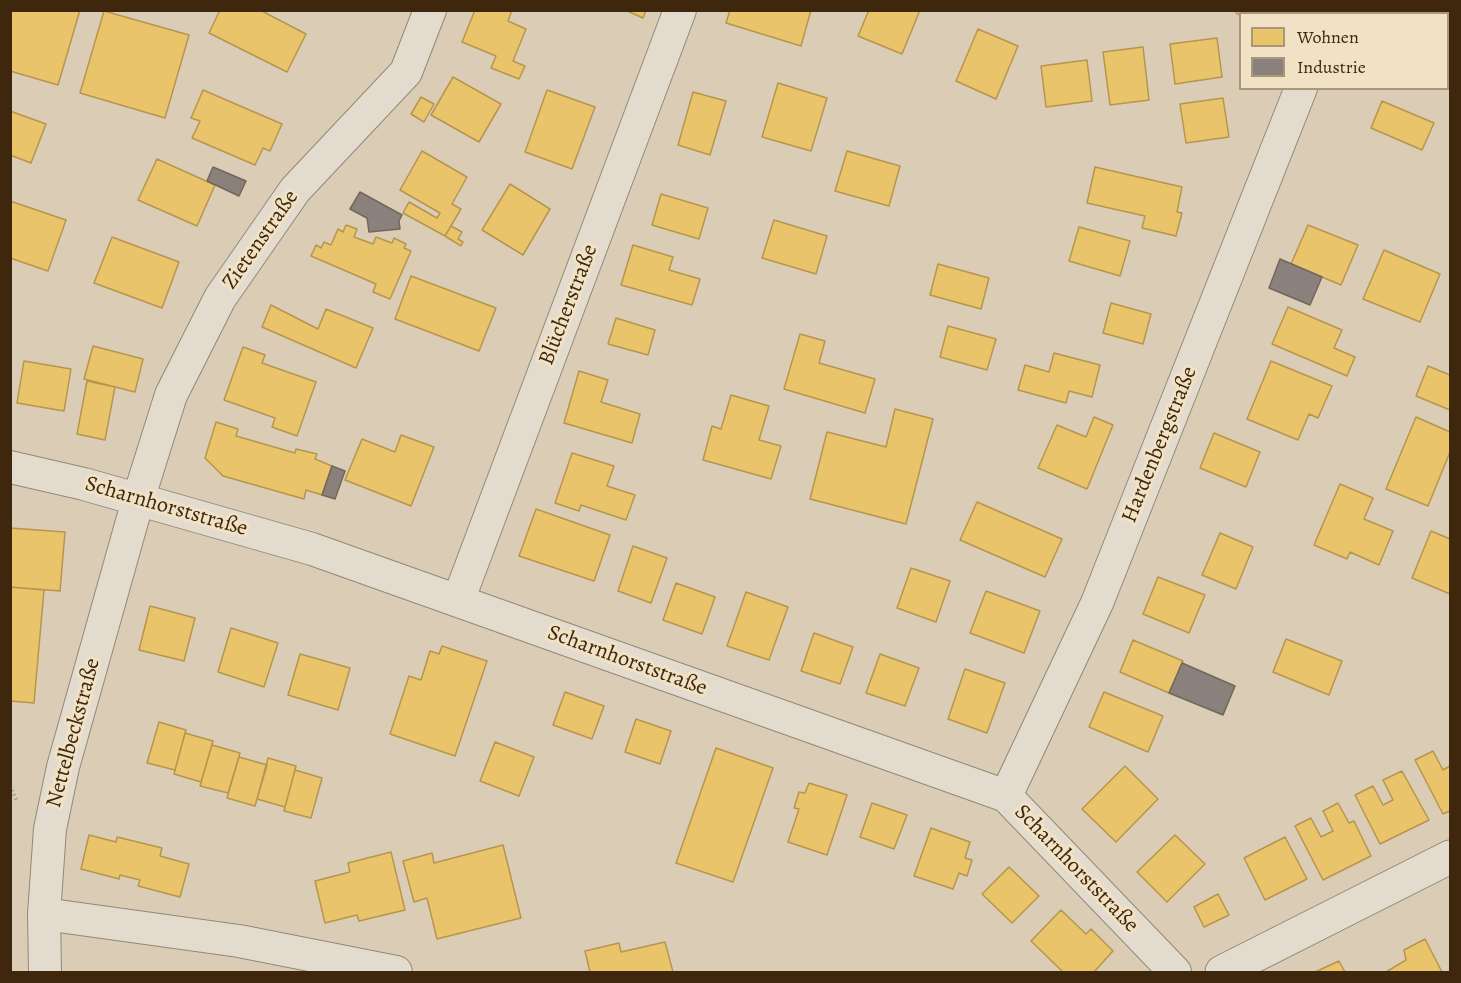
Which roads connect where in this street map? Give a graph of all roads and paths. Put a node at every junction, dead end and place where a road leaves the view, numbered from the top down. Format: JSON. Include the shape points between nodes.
{"nodes":[{"id":1,"x":430,"y":10,"type":"edge"},
{"id":2,"x":680,"y":10,"type":"edge"},
{"id":3,"x":1300,"y":90,"type":"edge"},
{"id":4,"x":10,"y":466,"type":"edge"},
{"id":5,"x":138,"y":500,"type":"junction"},
{"id":6,"x":458,"y":600,"type":"junction"},
{"id":7,"x":10,"y":786,"type":"edge"},
{"id":8,"x":1006,"y":796,"type":"junction"},
{"id":9,"x":17,"y":801,"type":"dead end"},
{"id":10,"x":1450,"y":857,"type":"edge"},
{"id":11,"x":44,"y":914,"type":"junction"},
{"id":12,"x":339,"y":967,"type":"edge"},
{"id":13,"x":45,"y":972,"type":"edge"},
{"id":14,"x":396,"y":972,"type":"edge"},
{"id":15,"x":1175,"y":972,"type":"edge"},
{"id":16,"x":1222,"y":972,"type":"edge"}],
"edges":[{"from":1,"to":5,"type":"street","name":"Zietenstraße","via":[[406,72],[295,190],[220,298],[171,395]]},
{"from":2,"to":6,"type":"street","name":"Blücherstraße"},
{"from":3,"to":8,"type":"street","name":"Hardenbergstraße","via":[[1097,603]]},
{"from":4,"to":5,"type":"street","name":"Scharnhorststraße"},
{"from":5,"to":6,"type":"street","name":"Scharnhorststraße","via":[[312,549]]},
{"from":5,"to":11,"type":"street","name":"Nettelbeckstraße","via":[[63,767],[50,829]]},
{"from":6,"to":8,"type":"street","name":"Scharnhorststraße"},
{"from":7,"to":9,"type":"path"},
{"from":8,"to":15,"type":"street","name":"Scharnhorststraße"},
{"from":10,"to":16,"type":"street"},
{"from":11,"to":12,"type":"street","via":[[239,941]]},
{"from":11,"to":13,"type":"street","name":"Nettelbeckstraße"},
{"from":12,"to":14,"type":"street"}]}
